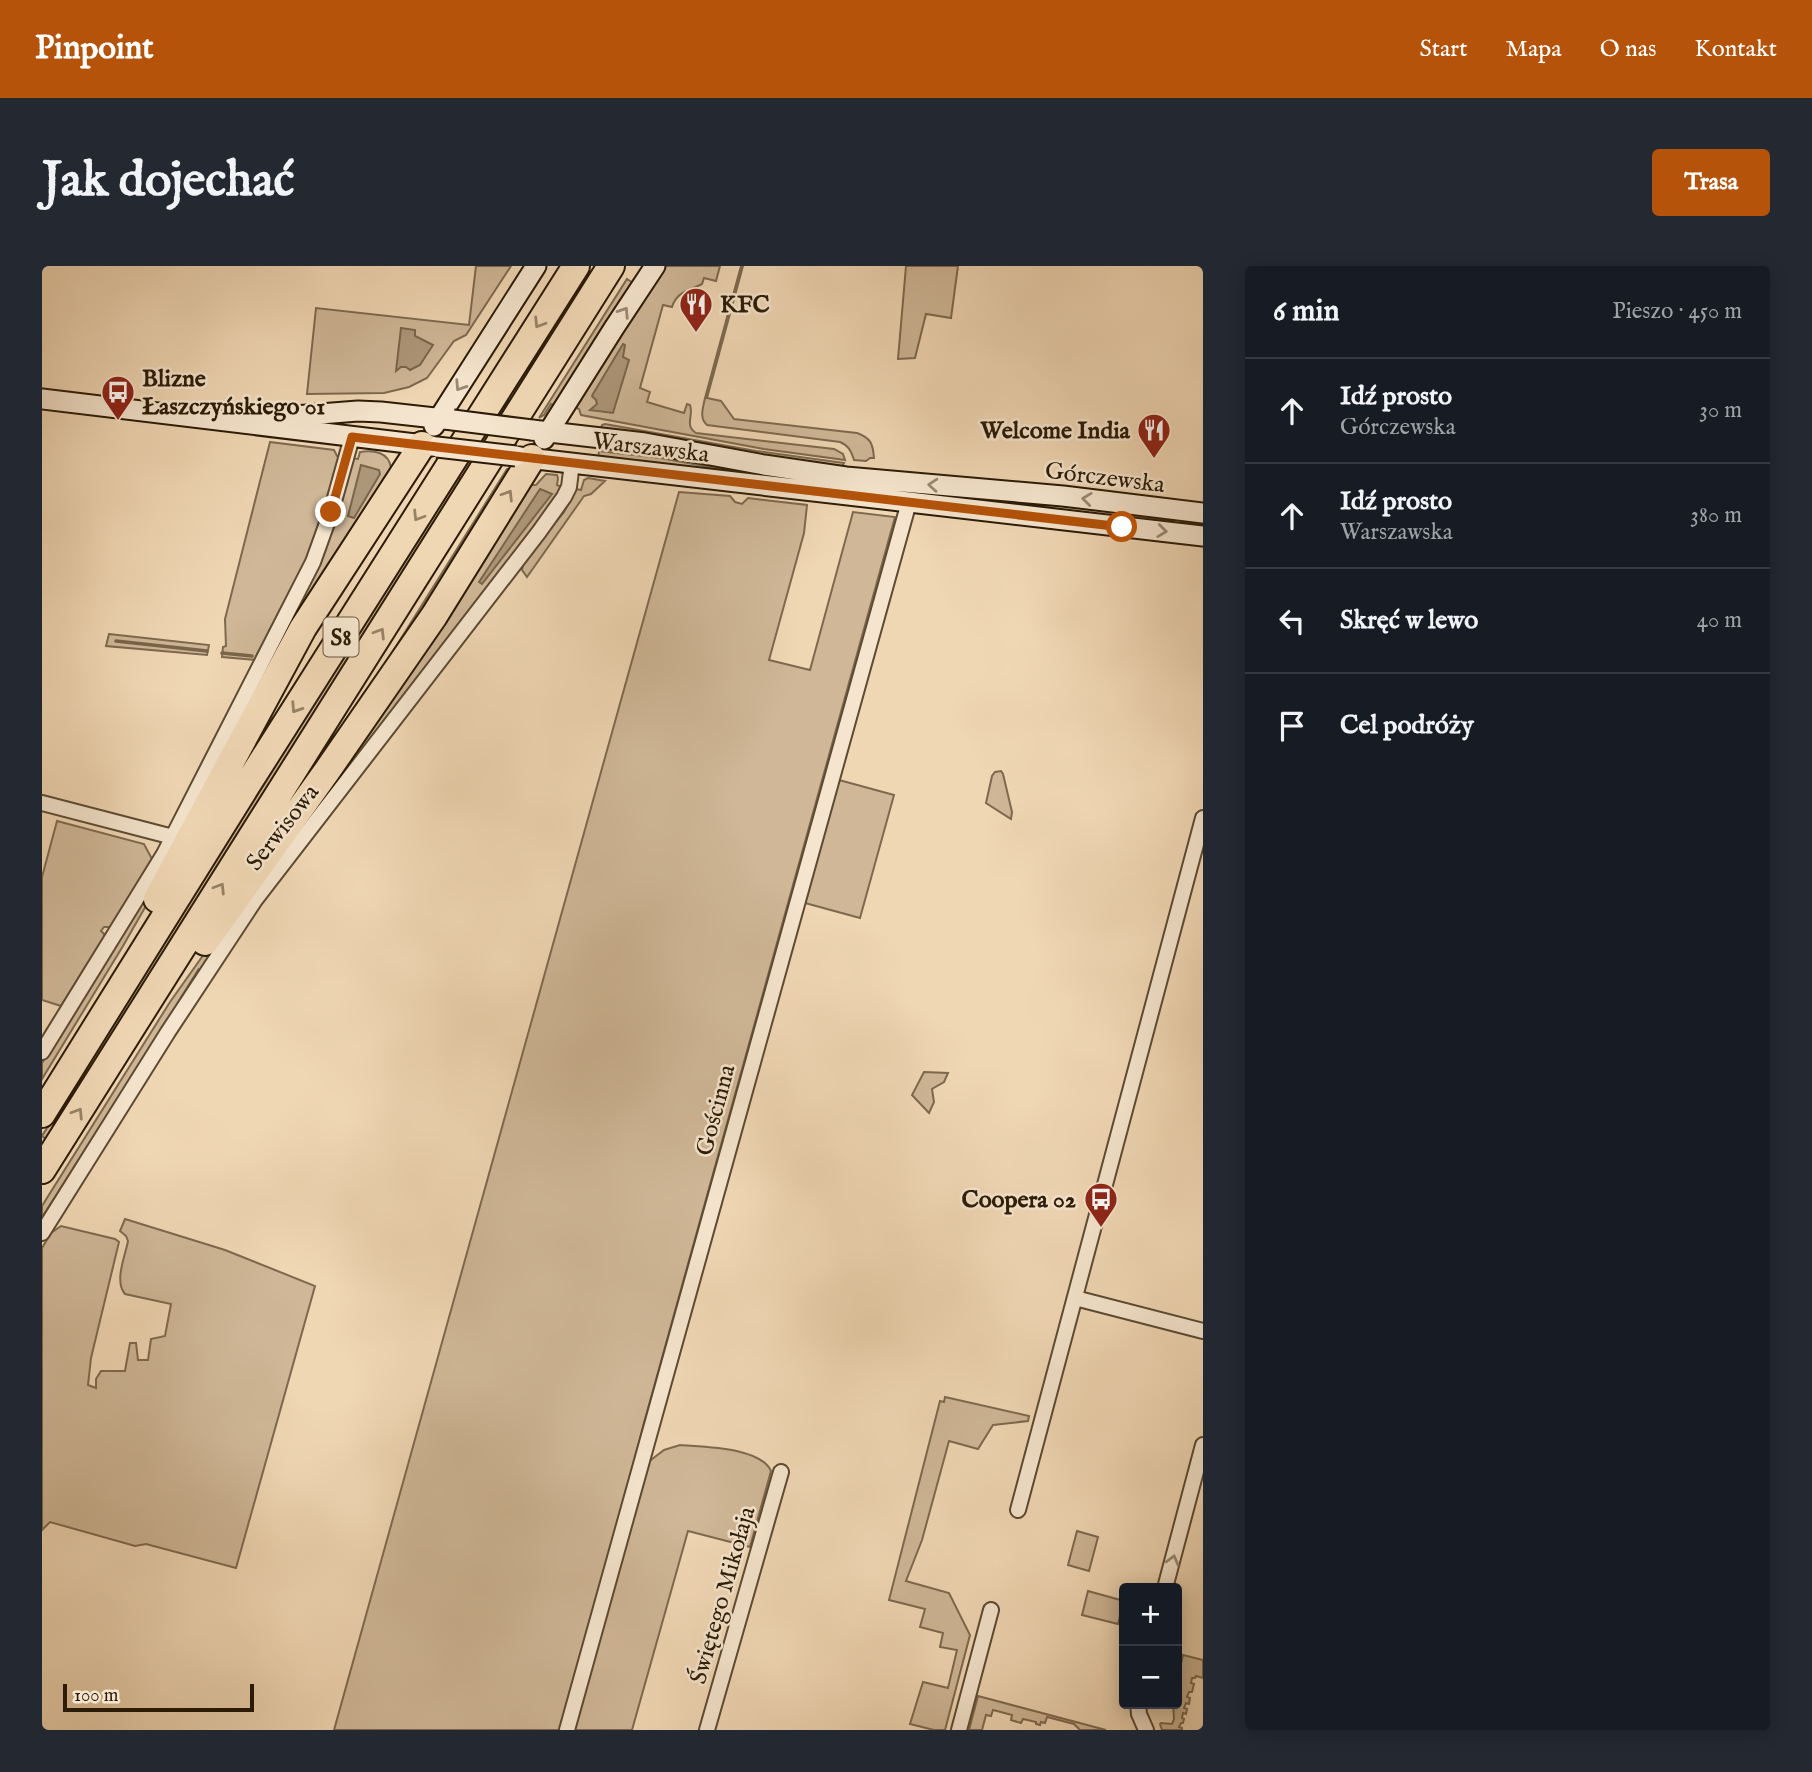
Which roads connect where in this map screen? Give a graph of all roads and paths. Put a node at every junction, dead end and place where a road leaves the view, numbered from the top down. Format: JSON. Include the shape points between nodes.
{"nodes":[{"id":1,"x":536,"y":266,"type":"edge"},
{"id":2,"x":576,"y":266,"type":"edge"},
{"id":3,"x":611,"y":266,"type":"edge"},
{"id":4,"x":655,"y":266,"type":"edge"},
{"id":5,"x":42,"y":399,"type":"edge"},
{"id":6,"x":446,"y":419,"type":"junction"},
{"id":7,"x":224,"y":422,"type":"junction"},
{"id":8,"x":541,"y":431,"type":"junction"},
{"id":9,"x":352,"y":437,"type":"junction"},
{"id":10,"x":429,"y":446,"type":"junction"},
{"id":11,"x":524,"y":457,"type":"junction"},
{"id":12,"x":572,"y":463,"type":"junction"},
{"id":13,"x":1001,"y":490,"type":"joint"},
{"id":14,"x":909,"y":502,"type":"junction"},
{"id":15,"x":1203,"y":513,"type":"edge"},
{"id":16,"x":1072,"y":520,"type":"joint"},
{"id":17,"x":1203,"y":536,"type":"edge"},
{"id":18,"x":42,"y":803,"type":"edge"},
{"id":19,"x":1203,"y":818,"type":"edge"},
{"id":20,"x":173,"y":837,"type":"junction"},
{"id":21,"x":108,"y":1009,"type":"junction"},
{"id":22,"x":131,"y":1029,"type":"junction"},
{"id":23,"x":42,"y":1052,"type":"edge"},
{"id":24,"x":42,"y":1114,"type":"edge"},
{"id":25,"x":42,"y":1170,"type":"edge"},
{"id":26,"x":42,"y":1233,"type":"edge"},
{"id":27,"x":1075,"y":1297,"type":"junction"},
{"id":28,"x":1203,"y":1331,"type":"edge"},
{"id":29,"x":1203,"y":1445,"type":"edge"},
{"id":30,"x":781,"y":1472,"type":"dead end"},
{"id":31,"x":1018,"y":1510,"type":"dead end"},
{"id":32,"x":1166,"y":1583,"type":"edge"},
{"id":33,"x":991,"y":1610,"type":"dead end"},
{"id":34,"x":1138,"y":1709,"type":"edge"},
{"id":35,"x":567,"y":1730,"type":"edge"},
{"id":36,"x":707,"y":1730,"type":"edge"},
{"id":37,"x":959,"y":1730,"type":"edge"},
{"id":38,"x":1146,"y":1730,"type":"edge"}],
"edges":[{"from":1,"to":6,"type":"main road","one_way":true},
{"from":2,"to":21,"type":"highway","number":"S8","one_way":true},
{"from":22,"to":3,"type":"highway","number":"S8","one_way":true},
{"from":8,"to":4,"type":"main road","one_way":true},
{"from":5,"to":7,"type":"main road","name":"Warszawska"},
{"from":6,"to":7,"type":"main road","name":"Warszawska","via":[[358,411]]},
{"from":6,"to":8,"type":"main road","name":"Warszawska","bridge":true},
{"from":6,"to":10,"type":"main road"},
{"from":7,"to":9,"type":"main road","name":"Warszawska"},
{"from":8,"to":11,"type":"main road"},
{"from":13,"to":8,"type":"main road","name":"Warszawska","one_way":true,"via":[[846,477],[645,443]]},
{"from":9,"to":10,"type":"main road","name":"Warszawska"},
{"from":9,"to":20,"type":"street","via":[[313,562]]},
{"from":10,"to":11,"type":"main road","name":"Warszawska","bridge":true},
{"from":10,"to":21,"type":"highway","via":[[303,628],[148,917]]},
{"from":11,"to":12,"type":"main road","name":"Warszawska"},
{"from":22,"to":11,"type":"highway","one_way":true,"via":[[202,946],[434,616]]},
{"from":12,"to":14,"type":"main road","name":"Warszawska"},
{"from":12,"to":26,"type":"street","name":"Serwisowa","via":[[569,487],[552,514],[254,900]]},
{"from":15,"to":13,"type":"main road","name":"Górczewska","one_way":true},
{"from":14,"to":16,"type":"main road","name":"Warszawska"},
{"from":14,"to":35,"type":"street","name":"Gościnna"},
{"from":16,"to":17,"type":"main road","name":"Górczewska","one_way":true},
{"from":18,"to":20,"type":"street"},
{"from":19,"to":27,"type":"street"},
{"from":20,"to":23,"type":"street"},
{"from":21,"to":24,"type":"highway","number":"S8"},
{"from":25,"to":22,"type":"highway","number":"S8","one_way":true},
{"from":27,"to":28,"type":"street"},
{"from":27,"to":31,"type":"street"},
{"from":32,"to":29,"type":"street","one_way":true},
{"from":30,"to":36,"type":"street","name":"Świętego Mikołaja"},
{"from":33,"to":37,"type":"street"},
{"from":34,"to":38,"type":"street"}]}
